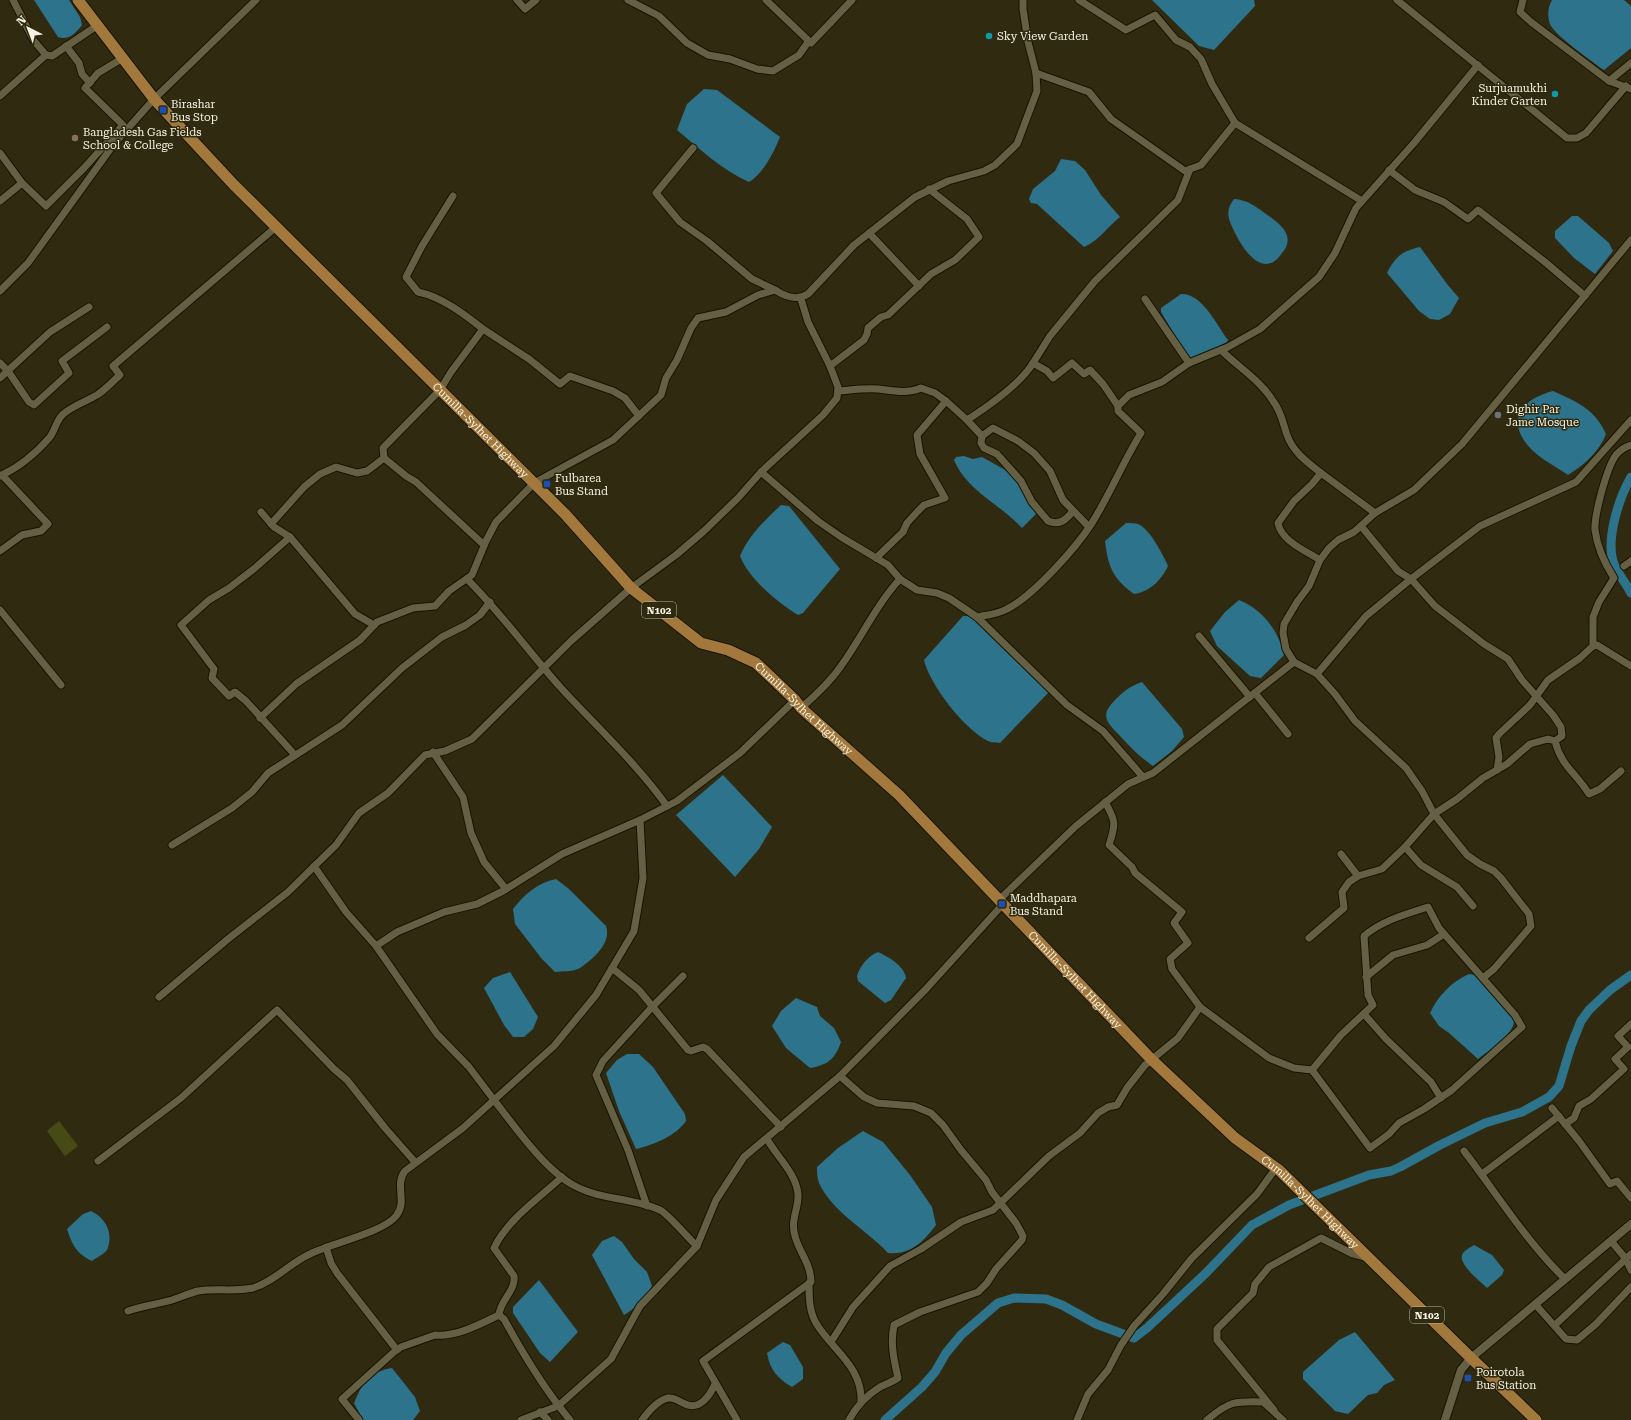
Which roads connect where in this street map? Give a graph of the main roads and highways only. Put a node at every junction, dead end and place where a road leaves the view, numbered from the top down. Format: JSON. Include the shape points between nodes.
{"nodes":[{"id":1,"x":78,"y":0,"type":"edge"},
{"id":2,"x":1536,"y":1420,"type":"edge"}],
"edges":[{"from":1,"to":2,"type":"highway","name":"Cumilla-Sylhet Highway","number":"N102","via":[[154,99],[234,185],[565,514],[631,588],[701,643],[728,650],[756,662],[798,704],[899,795],[1151,1059],[1235,1138],[1277,1169]]}]}
